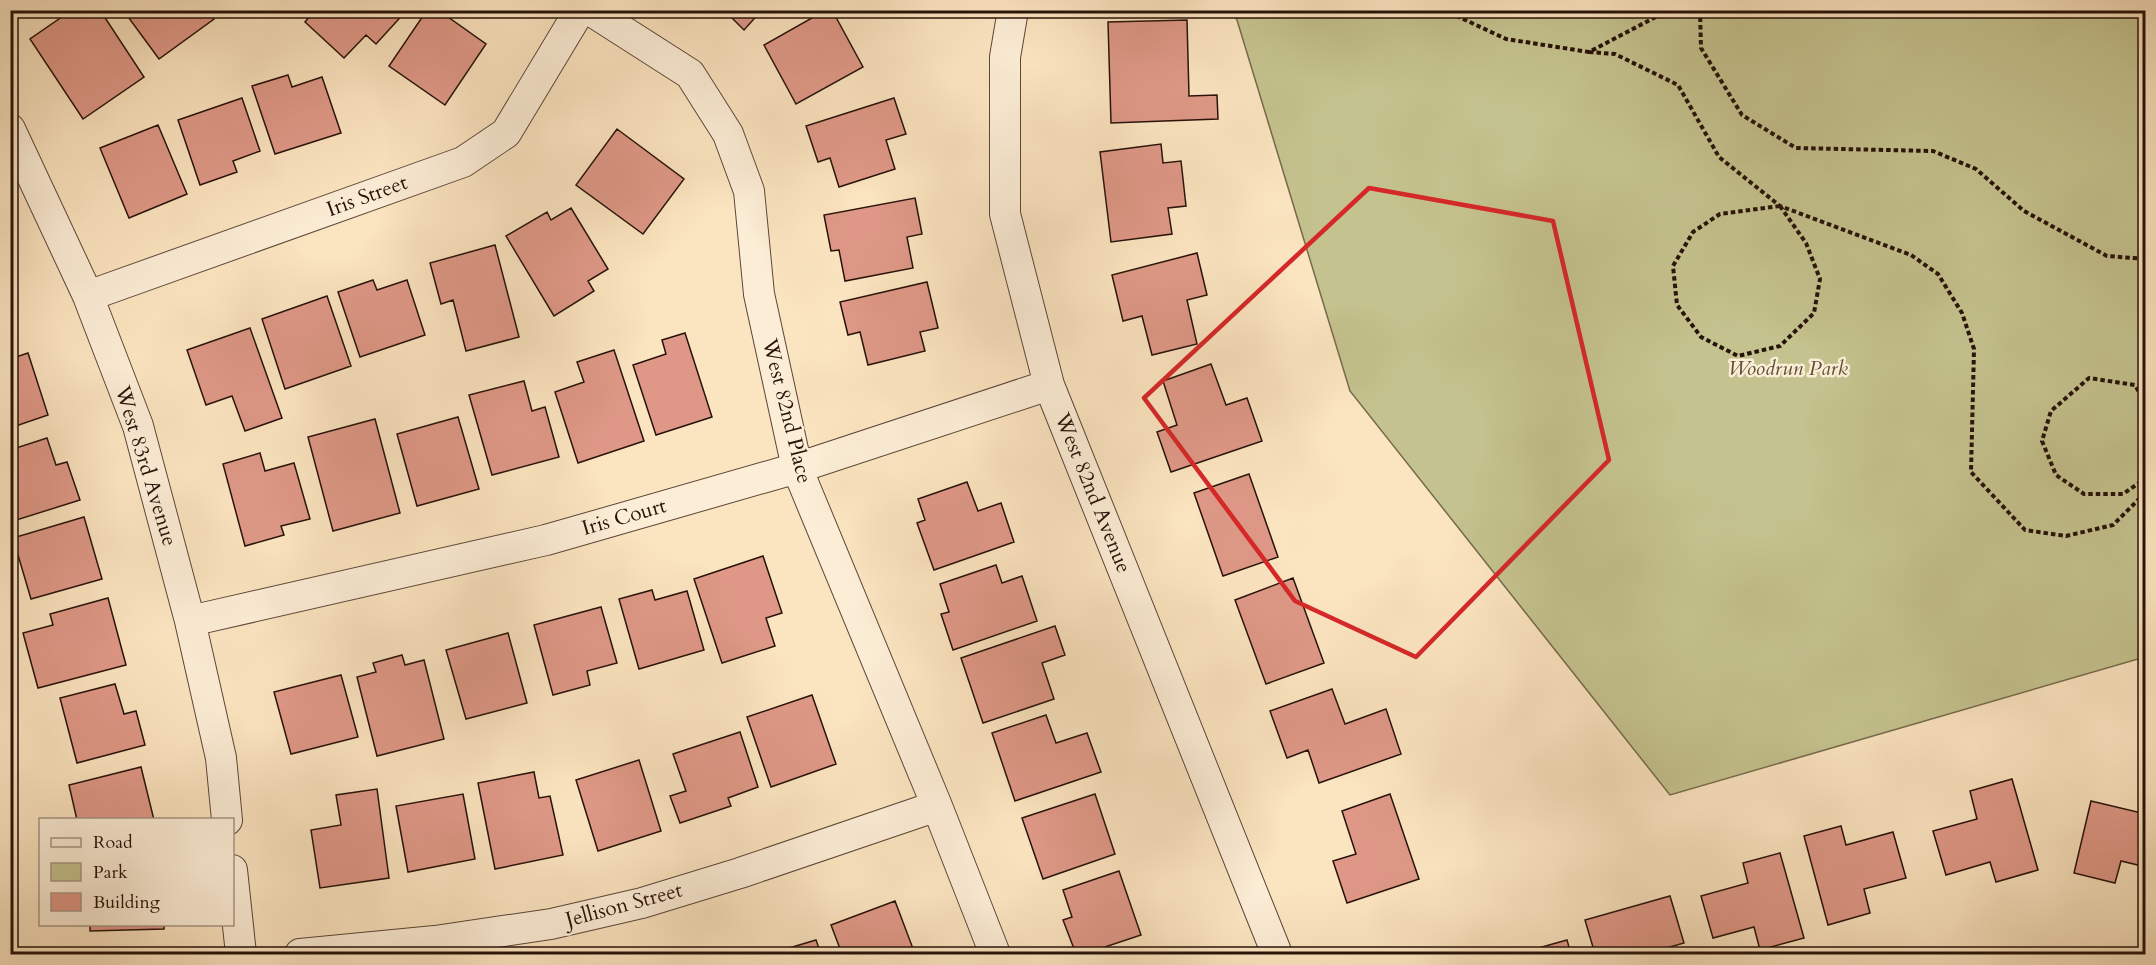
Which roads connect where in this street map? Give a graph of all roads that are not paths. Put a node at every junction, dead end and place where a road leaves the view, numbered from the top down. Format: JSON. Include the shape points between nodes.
{"nodes":[{"id":1,"x":580,"y":10,"type":"edge"},
{"id":2,"x":590,"y":10,"type":"edge"},
{"id":3,"x":1013,"y":10,"type":"edge"},
{"id":4,"x":10,"y":129,"type":"edge"},
{"id":5,"x":88,"y":296,"type":"junction"},
{"id":6,"x":1049,"y":385,"type":"junction"},
{"id":7,"x":797,"y":468,"type":"junction"},
{"id":8,"x":190,"y":621,"type":"junction"},
{"id":9,"x":937,"y":806,"type":"junction"},
{"id":10,"x":227,"y":818,"type":"edge"},
{"id":11,"x":234,"y":889,"type":"edge"},
{"id":12,"x":241,"y":954,"type":"edge"},
{"id":13,"x":300,"y":954,"type":"edge"},
{"id":14,"x":995,"y":954,"type":"edge"},
{"id":15,"x":1277,"y":954,"type":"edge"}],
"edges":[{"from":1,"to":5,"type":"street","name":"Iris Street","via":[[506,133],[463,162]]},
{"from":2,"to":7,"type":"street","name":"West 82nd Place","via":[[690,74],[728,134],[749,191],[759,294]]},
{"from":3,"to":6,"type":"street","name":"West 82nd Avenue","via":[[1005,57],[1005,214]]},
{"from":4,"to":5,"type":"street","name":"West 83rd Avenue"},
{"from":5,"to":8,"type":"street","name":"West 83rd Avenue","via":[[138,426]]},
{"from":6,"to":7,"type":"street","name":"Iris Court"},
{"from":6,"to":15,"type":"street","name":"West 82nd Avenue"},
{"from":7,"to":8,"type":"street","name":"Iris Court","via":[[546,540]]},
{"from":7,"to":9,"type":"street","name":"West 82nd Place"},
{"from":8,"to":10,"type":"street","name":"West 83rd Avenue","via":[[221,758]]},
{"from":9,"to":13,"type":"street","name":"Jellison Street","via":[[642,903],[551,924],[435,941]]},
{"from":9,"to":14,"type":"street","name":"West 82nd Place"},
{"from":11,"to":12,"type":"street"}]}
